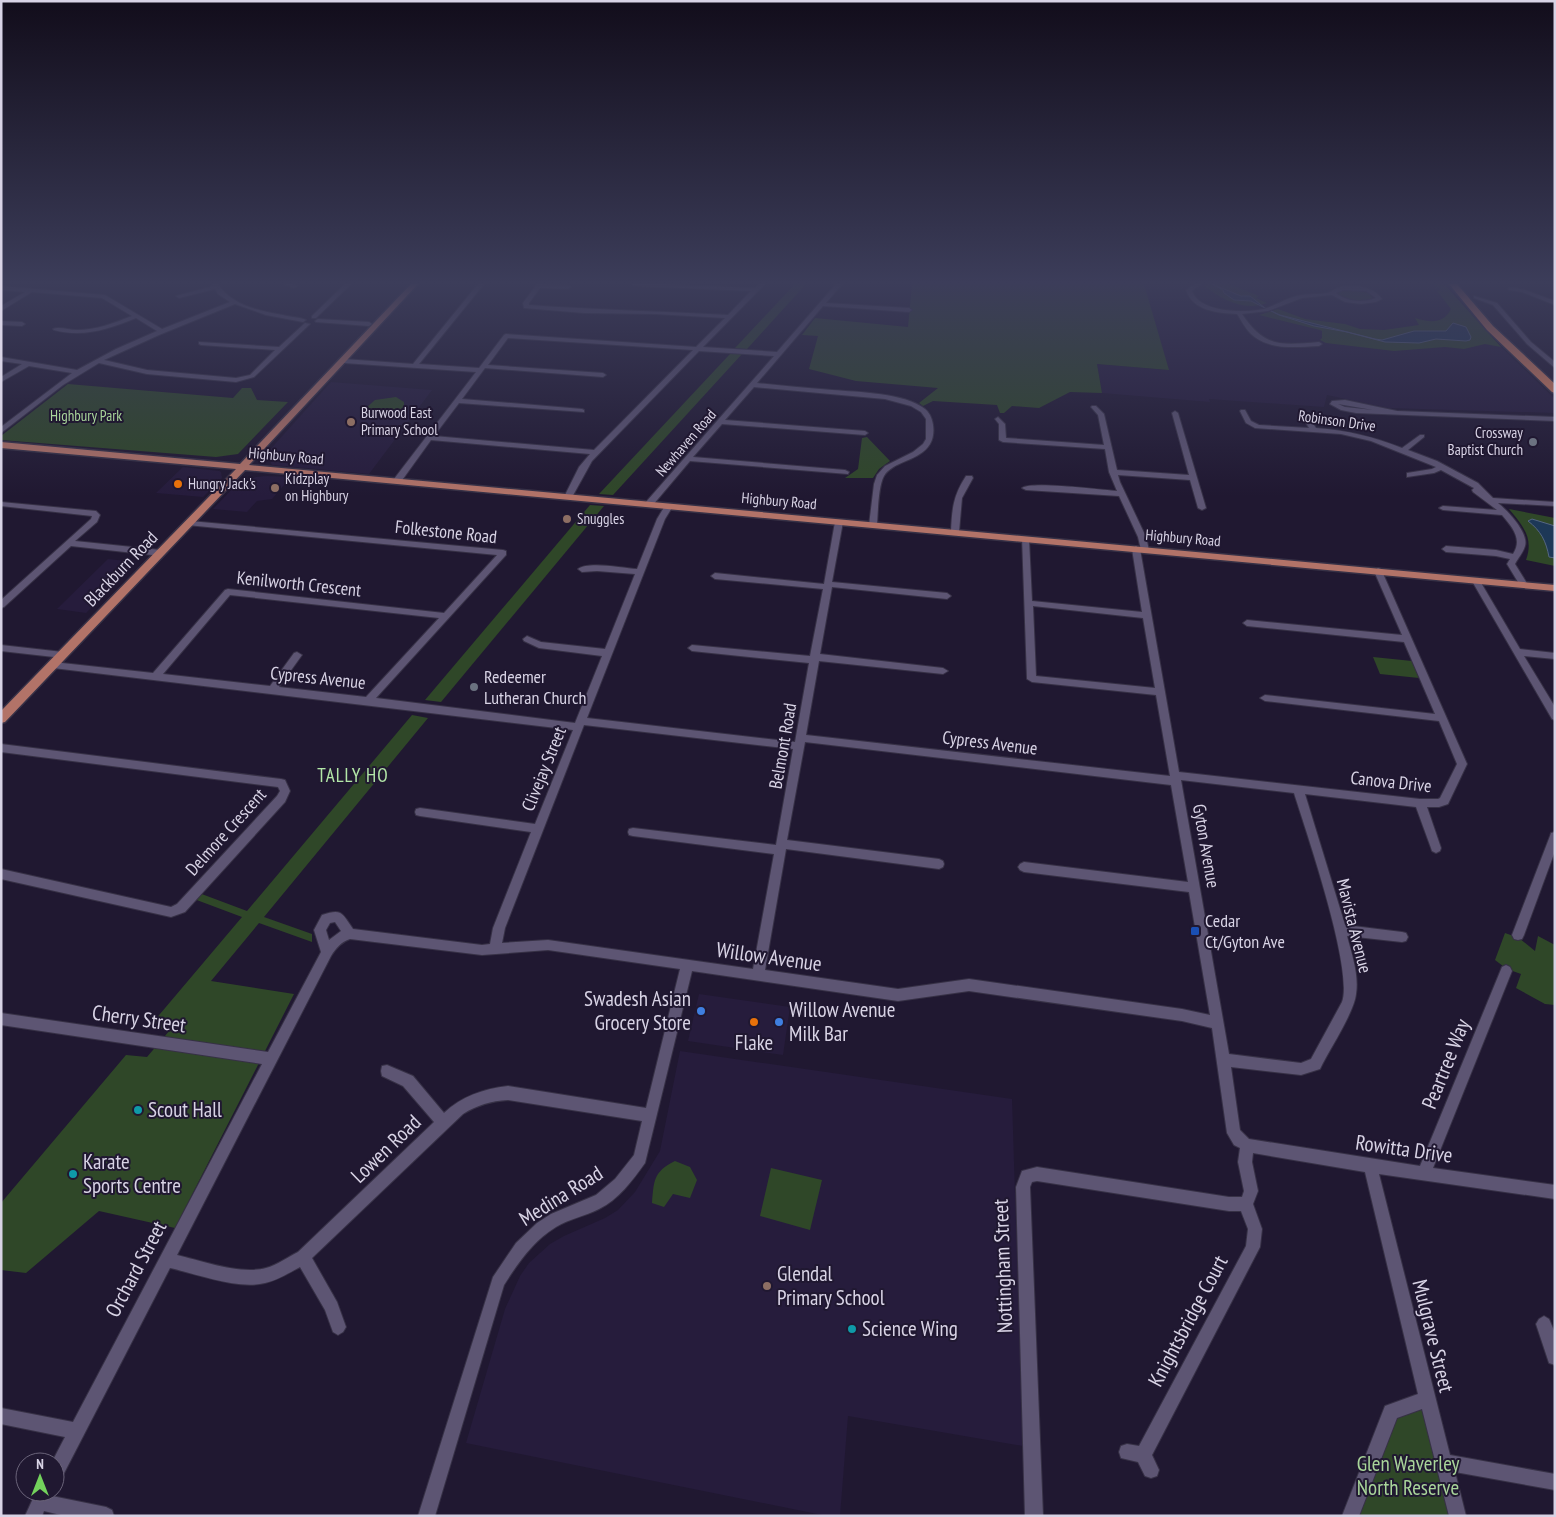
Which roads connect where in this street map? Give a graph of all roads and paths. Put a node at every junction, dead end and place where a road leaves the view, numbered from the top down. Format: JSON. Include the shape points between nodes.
{"nodes":[{"id":1,"x":113,"y":355,"type":"edge"},
{"id":2,"x":274,"y":355,"type":"edge"},
{"id":3,"x":345,"y":355,"type":"edge"},
{"id":4,"x":423,"y":355,"type":"edge"},
{"id":5,"x":491,"y":355,"type":"edge"},
{"id":6,"x":691,"y":355,"type":"edge"},
{"id":7,"x":777,"y":355,"type":"edge"},
{"id":8,"x":1518,"y":355,"type":"edge"},
{"id":9,"x":1532,"y":355,"type":"edge"},
{"id":10,"x":1,"y":359,"type":"edge"},
{"id":11,"x":340,"y":360,"type":"junction"},
{"id":12,"x":99,"y":361,"type":"junction"},
{"id":13,"x":1552,"y":361,"type":"edge"},
{"id":14,"x":29,"y":363,"type":"junction"},
{"id":15,"x":415,"y":365,"type":"junction"},
{"id":16,"x":1555,"y":366,"type":"edge"},
{"id":17,"x":481,"y":368,"type":"junction"},
{"id":18,"x":79,"y":372,"type":"junction"},
{"id":19,"x":602,"y":375,"type":"dead end"},
{"id":20,"x":1555,"y":377,"type":"edge"},
{"id":21,"x":1,"y":380,"type":"edge"},
{"id":22,"x":753,"y":385,"type":"junction"},
{"id":23,"x":1555,"y":390,"type":"edge"},
{"id":24,"x":457,"y":400,"type":"junction"},
{"id":25,"x":1094,"y":406,"type":"dead end"},
{"id":26,"x":582,"y":410,"type":"dead end"},
{"id":27,"x":1243,"y":411,"type":"dead end"},
{"id":28,"x":1395,"y":412,"type":"junction"},
{"id":29,"x":1175,"y":413,"type":"dead end"},
{"id":30,"x":1308,"y":416,"type":"dead end"},
{"id":31,"x":1555,"y":417,"type":"edge"},
{"id":32,"x":998,"y":419,"type":"dead end"},
{"id":33,"x":721,"y":422,"type":"junction"},
{"id":34,"x":1314,"y":430,"type":"junction"},
{"id":35,"x":1,"y":431,"type":"edge"},
{"id":36,"x":865,"y":433,"type":"dead end"},
{"id":37,"x":1422,"y":436,"type":"dead end"},
{"id":38,"x":429,"y":438,"type":"junction"},
{"id":39,"x":1,"y":445,"type":"edge"},
{"id":40,"x":260,"y":447,"type":"junction"},
{"id":41,"x":1108,"y":447,"type":"junction"},
{"id":42,"x":1404,"y":450,"type":"junction"},
{"id":43,"x":596,"y":452,"type":"junction"},
{"id":44,"x":689,"y":459,"type":"junction"},
{"id":45,"x":210,"y":464,"type":"junction"},
{"id":46,"x":222,"y":466,"type":"junction"},
{"id":47,"x":243,"y":467,"type":"junction"},
{"id":48,"x":1441,"y":467,"type":"junction"},
{"id":49,"x":272,"y":470,"type":"junction"},
{"id":50,"x":844,"y":472,"type":"dead end"},
{"id":51,"x":1113,"y":472,"type":"junction"},
{"id":52,"x":1410,"y":475,"type":"dead end"},
{"id":53,"x":970,"y":478,"type":"dead end"},
{"id":54,"x":1193,"y":478,"type":"junction"},
{"id":55,"x":397,"y":482,"type":"junction"},
{"id":56,"x":224,"y":487,"type":"junction"},
{"id":57,"x":1026,"y":488,"type":"dead end"},
{"id":58,"x":1121,"y":494,"type":"junction"},
{"id":59,"x":568,"y":497,"type":"junction"},
{"id":60,"x":1491,"y":500,"type":"junction"},
{"id":61,"x":1,"y":504,"type":"edge"},
{"id":62,"x":649,"y":504,"type":"junction"},
{"id":63,"x":1555,"y":504,"type":"edge"},
{"id":64,"x":666,"y":506,"type":"junction"},
{"id":65,"x":1202,"y":508,"type":"dead end"},
{"id":66,"x":1442,"y":509,"type":"dead end"},
{"id":67,"x":1504,"y":513,"type":"junction"},
{"id":68,"x":839,"y":522,"type":"junction"},
{"id":69,"x":190,"y":523,"type":"junction"},
{"id":70,"x":873,"y":525,"type":"junction"},
{"id":71,"x":955,"y":532,"type":"junction"},
{"id":72,"x":1025,"y":539,"type":"junction"},
{"id":73,"x":69,"y":543,"type":"junction"},
{"id":74,"x":1139,"y":549,"type":"junction"},
{"id":75,"x":1446,"y":549,"type":"dead end"},
{"id":76,"x":161,"y":553,"type":"junction"},
{"id":77,"x":1514,"y":558,"type":"junction"},
{"id":78,"x":582,"y":569,"type":"dead end"},
{"id":79,"x":1378,"y":571,"type":"junction"},
{"id":80,"x":640,"y":572,"type":"junction"},
{"id":81,"x":715,"y":576,"type":"dead end"},
{"id":82,"x":1476,"y":581,"type":"junction"},
{"id":83,"x":828,"y":585,"type":"junction"},
{"id":84,"x":1524,"y":585,"type":"junction"},
{"id":85,"x":1555,"y":588,"type":"edge"},
{"id":86,"x":947,"y":596,"type":"dead end"},
{"id":87,"x":1028,"y":603,"type":"junction"},
{"id":88,"x":1,"y":605,"type":"edge"},
{"id":89,"x":1147,"y":615,"type":"junction"},
{"id":90,"x":447,"y":616,"type":"junction"},
{"id":91,"x":1246,"y":623,"type":"dead end"},
{"id":92,"x":527,"y":639,"type":"dead end"},
{"id":93,"x":1408,"y":639,"type":"junction"},
{"id":94,"x":1,"y":648,"type":"edge"},
{"id":95,"x":692,"y":648,"type":"dead end"},
{"id":96,"x":1518,"y":652,"type":"junction"},
{"id":97,"x":608,"y":653,"type":"junction"},
{"id":98,"x":63,"y":655,"type":"junction"},
{"id":99,"x":297,"y":655,"type":"dead end"},
{"id":100,"x":1555,"y":656,"type":"edge"},
{"id":101,"x":815,"y":658,"type":"junction"},
{"id":102,"x":53,"y":665,"type":"junction"},
{"id":103,"x":943,"y":671,"type":"dead end"},
{"id":104,"x":156,"y":676,"type":"junction"},
{"id":105,"x":272,"y":690,"type":"junction"},
{"id":106,"x":1161,"y":692,"type":"junction"},
{"id":107,"x":1265,"y":698,"type":"dead end"},
{"id":108,"x":369,"y":700,"type":"junction"},
{"id":109,"x":1555,"y":716,"type":"edge"},
{"id":110,"x":1441,"y":718,"type":"junction"},
{"id":111,"x":1,"y":719,"type":"edge"},
{"id":112,"x":580,"y":724,"type":"junction"},
{"id":113,"x":800,"y":742,"type":"junction"},
{"id":114,"x":1,"y":748,"type":"edge"},
{"id":115,"x":1175,"y":778,"type":"junction"},
{"id":116,"x":1298,"y":789,"type":"junction"},
{"id":117,"x":1420,"y":803,"type":"junction"},
{"id":118,"x":420,"y":812,"type":"dead end"},
{"id":119,"x":538,"y":828,"type":"junction"},
{"id":120,"x":633,"y":832,"type":"dead end"},
{"id":121,"x":1555,"y":836,"type":"edge"},
{"id":122,"x":781,"y":847,"type":"junction"},
{"id":123,"x":1436,"y":848,"type":"dead end"},
{"id":124,"x":939,"y":864,"type":"dead end"},
{"id":125,"x":1024,"y":867,"type":"dead end"},
{"id":126,"x":1,"y":874,"type":"edge"},
{"id":127,"x":1194,"y":888,"type":"junction"},
{"id":128,"x":1340,"y":930,"type":"junction"},
{"id":129,"x":350,"y":934,"type":"junction"},
{"id":130,"x":1518,"y":935,"type":"dead end"},
{"id":131,"x":1402,"y":936,"type":"dead end"},
{"id":132,"x":495,"y":950,"type":"junction"},
{"id":133,"x":327,"y":952,"type":"junction"},
{"id":134,"x":687,"y":966,"type":"junction"},
{"id":135,"x":1506,"y":970,"type":"dead end"},
{"id":136,"x":758,"y":975,"type":"junction"},
{"id":137,"x":1,"y":1019,"type":"edge"},
{"id":138,"x":1216,"y":1020,"type":"junction"},
{"id":139,"x":270,"y":1059,"type":"junction"},
{"id":140,"x":1224,"y":1060,"type":"junction"},
{"id":141,"x":387,"y":1071,"type":"dead end"},
{"id":142,"x":650,"y":1116,"type":"junction"},
{"id":143,"x":444,"y":1122,"type":"junction"},
{"id":144,"x":1247,"y":1145,"type":"junction"},
{"id":145,"x":1370,"y":1166,"type":"junction"},
{"id":146,"x":1424,"y":1172,"type":"junction"},
{"id":147,"x":1555,"y":1192,"type":"edge"},
{"id":148,"x":1246,"y":1204,"type":"junction"},
{"id":149,"x":303,"y":1257,"type":"junction"},
{"id":150,"x":166,"y":1260,"type":"junction"},
{"id":151,"x":1544,"y":1324,"type":"dead end"},
{"id":152,"x":338,"y":1327,"type":"dead end"},
{"id":153,"x":1555,"y":1357,"type":"edge"},
{"id":154,"x":1426,"y":1400,"type":"junction"},
{"id":155,"x":1,"y":1416,"type":"edge"},
{"id":156,"x":76,"y":1431,"type":"junction"},
{"id":157,"x":65,"y":1453,"type":"edge"},
{"id":158,"x":1444,"y":1462,"type":"junction"},
{"id":159,"x":1151,"y":1470,"type":"dead end"},
{"id":160,"x":1555,"y":1482,"type":"edge"},
{"id":161,"x":39,"y":1503,"type":"edge"},
{"id":162,"x":106,"y":1516,"type":"edge"},
{"id":163,"x":426,"y":1516,"type":"edge"},
{"id":164,"x":1034,"y":1516,"type":"edge"},
{"id":165,"x":1350,"y":1516,"type":"edge"},
{"id":166,"x":1458,"y":1516,"type":"edge"}],
"edges":[{"from":1,"to":12,"type":"street"},
{"from":2,"to":12,"type":"street","via":[[248,381],[147,372]]},
{"from":3,"to":11,"type":"main road","name":"Blackburn Road"},
{"from":4,"to":15,"type":"street"},
{"from":5,"to":17,"type":"street"},
{"from":6,"to":43,"type":"street"},
{"from":7,"to":22,"type":"street","name":"Newhaven Road"},
{"from":8,"to":23,"type":"highway"},
{"from":9,"to":20,"type":"highway"},
{"from":10,"to":14,"type":"street"},
{"from":11,"to":15,"type":"street"},
{"from":11,"to":40,"type":"main road","name":"Blackburn Road"},
{"from":12,"to":18,"type":"street"},
{"from":13,"to":16,"type":"street"},
{"from":14,"to":18,"type":"street"},
{"from":14,"to":21,"type":"street"},
{"from":15,"to":17,"type":"street"},
{"from":17,"to":19,"type":"street"},
{"from":17,"to":24,"type":"street"},
{"from":18,"to":35,"type":"street"},
{"from":22,"to":33,"type":"street","name":"Newhaven Road"},
{"from":22,"to":70,"type":"street","via":[[900,399],[923,411],[928,419],[926,445],[881,475]]},
{"from":24,"to":26,"type":"street"},
{"from":24,"to":38,"type":"street"},
{"from":25,"to":41,"type":"street","name":"Gyton Avenue","via":[[1101,414]]},
{"from":27,"to":34,"type":"street","name":"Robinson Drive","via":[[1251,425]]},
{"from":28,"to":28,"type":"street","via":[[1343,410],[1333,404],[1345,402]]},
{"from":28,"to":31,"type":"street"},
{"from":29,"to":54,"type":"street"},
{"from":30,"to":34,"type":"street"},
{"from":32,"to":41,"type":"street","via":[[1002,424],[1003,440]]},
{"from":33,"to":36,"type":"street"},
{"from":33,"to":44,"type":"street","name":"Newhaven Road"},
{"from":34,"to":42,"type":"street","name":"Robinson Drive","via":[[1358,435]]},
{"from":37,"to":42,"type":"street"},
{"from":38,"to":43,"type":"street"},
{"from":38,"to":55,"type":"street"},
{"from":39,"to":45,"type":"main road","name":"Highbury Road"},
{"from":40,"to":45,"type":"main road","via":[[246,457]]},
{"from":40,"to":47,"type":"main road","name":"Blackburn Road"},
{"from":40,"to":49,"type":"main road","via":[[261,462]]},
{"from":41,"to":51,"type":"street","name":"Gyton Avenue"},
{"from":42,"to":48,"type":"street","name":"Robinson Drive"},
{"from":43,"to":59,"type":"street","via":[[583,467]]},
{"from":44,"to":50,"type":"street"},
{"from":44,"to":62,"type":"street","name":"Newhaven Road"},
{"from":45,"to":46,"type":"main road","name":"Highbury Road"},
{"from":46,"to":47,"type":"main road","name":"Highbury Road"},
{"from":46,"to":56,"type":"main road","via":[[228,477]]},
{"from":47,"to":49,"type":"main road","name":"Highbury Road"},
{"from":47,"to":56,"type":"main road","name":"Blackburn Road"},
{"from":48,"to":52,"type":"street"},
{"from":48,"to":60,"type":"street","name":"Robinson Drive"},
{"from":49,"to":55,"type":"main road","name":"Highbury Road"},
{"from":49,"to":56,"type":"main road","via":[[249,475]]},
{"from":51,"to":54,"type":"street"},
{"from":51,"to":58,"type":"street","name":"Gyton Avenue"},
{"from":53,"to":71,"type":"street","via":[[958,494]]},
{"from":54,"to":65,"type":"street"},
{"from":55,"to":59,"type":"main road","name":"Highbury Road"},
{"from":56,"to":69,"type":"main road","name":"Blackburn Road"},
{"from":57,"to":58,"type":"street"},
{"from":58,"to":74,"type":"street","name":"Gyton Avenue","via":[[1135,526]]},
{"from":59,"to":62,"type":"main road","name":"Highbury Road"},
{"from":60,"to":63,"type":"street"},
{"from":60,"to":67,"type":"street","name":"Robinson Drive"},
{"from":61,"to":73,"type":"street","via":[[96,515]]},
{"from":62,"to":64,"type":"main road","name":"Highbury Road"},
{"from":64,"to":68,"type":"main road","name":"Highbury Road"},
{"from":64,"to":80,"type":"street","name":"Clivejay Street"},
{"from":66,"to":67,"type":"street"},
{"from":67,"to":77,"type":"street","name":"Robinson Drive","via":[[1522,540],[1521,549]]},
{"from":68,"to":70,"type":"main road","name":"Highbury Road"},
{"from":68,"to":83,"type":"street","name":"Belmont Road"},
{"from":69,"to":76,"type":"main road","name":"Blackburn Road"},
{"from":69,"to":90,"type":"street","name":"Folkestone Road","via":[[503,553]]},
{"from":70,"to":71,"type":"main road","name":"Highbury Road"},
{"from":71,"to":72,"type":"main road","name":"Highbury Road"},
{"from":72,"to":74,"type":"main road","name":"Highbury Road"},
{"from":72,"to":87,"type":"street"},
{"from":73,"to":76,"type":"street"},
{"from":73,"to":88,"type":"street"},
{"from":74,"to":79,"type":"main road","name":"Highbury Road"},
{"from":74,"to":89,"type":"street","name":"Gyton Avenue"},
{"from":75,"to":77,"type":"street","via":[[1496,553]]},
{"from":76,"to":98,"type":"main road","name":"Blackburn Road"},
{"from":77,"to":84,"type":"street","via":[[1512,564]]},
{"from":78,"to":80,"type":"street"},
{"from":79,"to":82,"type":"main road","name":"Highbury Road"},
{"from":79,"to":93,"type":"street","name":"Canova Drive"},
{"from":80,"to":97,"type":"street","name":"Clivejay Street"},
{"from":81,"to":83,"type":"street"},
{"from":82,"to":84,"type":"main road","name":"Highbury Road"},
{"from":82,"to":96,"type":"street"},
{"from":83,"to":86,"type":"street"},
{"from":83,"to":101,"type":"street","name":"Belmont Road"},
{"from":84,"to":85,"type":"main road","name":"Highbury Road"},
{"from":87,"to":89,"type":"street"},
{"from":87,"to":106,"type":"street","via":[[1032,679]]},
{"from":89,"to":106,"type":"street","name":"Gyton Avenue"},
{"from":90,"to":104,"type":"street","name":"Kenilworth Crescent","via":[[228,592]]},
{"from":90,"to":108,"type":"street","name":"Folkestone Road"},
{"from":91,"to":93,"type":"street"},
{"from":92,"to":97,"type":"street","via":[[539,646]]},
{"from":93,"to":110,"type":"street","name":"Canova Drive"},
{"from":94,"to":98,"type":"street"},
{"from":95,"to":101,"type":"street"},
{"from":96,"to":100,"type":"street"},
{"from":96,"to":109,"type":"street"},
{"from":97,"to":112,"type":"street","name":"Clivejay Street"},
{"from":98,"to":102,"type":"main road","name":"Blackburn Road"},
{"from":99,"to":105,"type":"street"},
{"from":101,"to":103,"type":"street"},
{"from":101,"to":113,"type":"street","name":"Belmont Road"},
{"from":102,"to":104,"type":"street","name":"Cypress Avenue"},
{"from":102,"to":111,"type":"main road","name":"Blackburn Road"},
{"from":104,"to":105,"type":"street","name":"Cypress Avenue"},
{"from":105,"to":108,"type":"street","name":"Cypress Avenue"},
{"from":106,"to":115,"type":"street","name":"Gyton Avenue"},
{"from":107,"to":110,"type":"street"},
{"from":108,"to":112,"type":"street","name":"Cypress Avenue","via":[[428,710]]},
{"from":110,"to":117,"type":"street","name":"Canova Drive","via":[[1462,764],[1444,802]]},
{"from":112,"to":113,"type":"street","name":"Cypress Avenue"},
{"from":112,"to":119,"type":"street","name":"Clivejay Street"},
{"from":113,"to":115,"type":"street","name":"Cypress Avenue"},
{"from":113,"to":122,"type":"street","name":"Belmont Road"},
{"from":114,"to":126,"type":"street","name":"Delmore Crescent","via":[[281,782],[285,791],[181,908],[171,912]]},
{"from":115,"to":116,"type":"street","name":"Canova Drive"},
{"from":115,"to":127,"type":"street","name":"Gyton Avenue"},
{"from":116,"to":117,"type":"street","name":"Canova Drive"},
{"from":116,"to":128,"type":"street","name":"Mavista Avenue"},
{"from":117,"to":123,"type":"street"},
{"from":118,"to":119,"type":"street"},
{"from":119,"to":132,"type":"street","name":"Clivejay Street","via":[[498,928]]},
{"from":120,"to":122,"type":"street"},
{"from":121,"to":130,"type":"street"},
{"from":122,"to":124,"type":"street"},
{"from":122,"to":136,"type":"street","name":"Belmont Road"},
{"from":125,"to":127,"type":"street"},
{"from":127,"to":138,"type":"street","name":"Gyton Avenue"},
{"from":128,"to":131,"type":"street"},
{"from":128,"to":140,"type":"street","name":"Mavista Avenue","via":[[1352,982],[1350,995],[1315,1064],[1301,1069]]},
{"from":129,"to":132,"type":"street","name":"Willow Avenue"},
{"from":129,"to":133,"type":"street","name":"Orchard Street","via":[[334,942]]},
{"from":129,"to":133,"type":"street","via":[[338,916],[326,919],[320,930]]},
{"from":132,"to":134,"type":"street","name":"Willow Avenue","via":[[548,945]]},
{"from":133,"to":139,"type":"street","name":"Orchard Street"},
{"from":134,"to":136,"type":"street","name":"Willow Avenue"},
{"from":134,"to":142,"type":"street","name":"Medina Road"},
{"from":135,"to":146,"type":"street","name":"Peartree Way"},
{"from":136,"to":138,"type":"street","name":"Willow Avenue","via":[[898,995],[969,985]]},
{"from":137,"to":139,"type":"street","name":"Cherry Street"},
{"from":138,"to":140,"type":"street","name":"Gyton Avenue"},
{"from":139,"to":150,"type":"street","name":"Orchard Street"},
{"from":140,"to":144,"type":"street","name":"Gyton Avenue","via":[[1234,1133]]},
{"from":141,"to":143,"type":"street","via":[[408,1082]]},
{"from":142,"to":143,"type":"street","name":"Lowen Road","via":[[508,1093],[471,1100]]},
{"from":142,"to":163,"type":"street","name":"Medina Road","via":[[640,1158],[622,1184],[596,1203],[552,1222],[528,1240],[513,1256],[498,1282]]},
{"from":143,"to":149,"type":"street","name":"Lowen Road"},
{"from":144,"to":145,"type":"street","name":"Rowitta Drive"},
{"from":144,"to":148,"type":"street","via":[[1245,1162],[1250,1191]]},
{"from":145,"to":146,"type":"street","name":"Rowitta Drive"},
{"from":145,"to":154,"type":"street","name":"Mulgrave Street"},
{"from":146,"to":147,"type":"street","name":"Rowitta Drive"},
{"from":148,"to":159,"type":"street","name":"Knightsbridge Court","via":[[1255,1229],[1253,1247],[1135,1454]]},
{"from":148,"to":164,"type":"street","name":"Nottingham Street","via":[[1037,1174],[1027,1176],[1023,1187]]},
{"from":149,"to":150,"type":"street","name":"Lowen Road","via":[[275,1272],[249,1277]]},
{"from":149,"to":152,"type":"street","via":[[332,1306]]},
{"from":150,"to":156,"type":"street","name":"Orchard Street"},
{"from":151,"to":153,"type":"street"},
{"from":154,"to":158,"type":"street","name":"Mulgrave Street"},
{"from":154,"to":165,"type":"street","via":[[1391,1412]]},
{"from":155,"to":156,"type":"street"},
{"from":156,"to":157,"type":"street","name":"Orchard Street"},
{"from":158,"to":160,"type":"street"},
{"from":158,"to":166,"type":"street","name":"Mulgrave Street"},
{"from":161,"to":162,"type":"street"}]}
